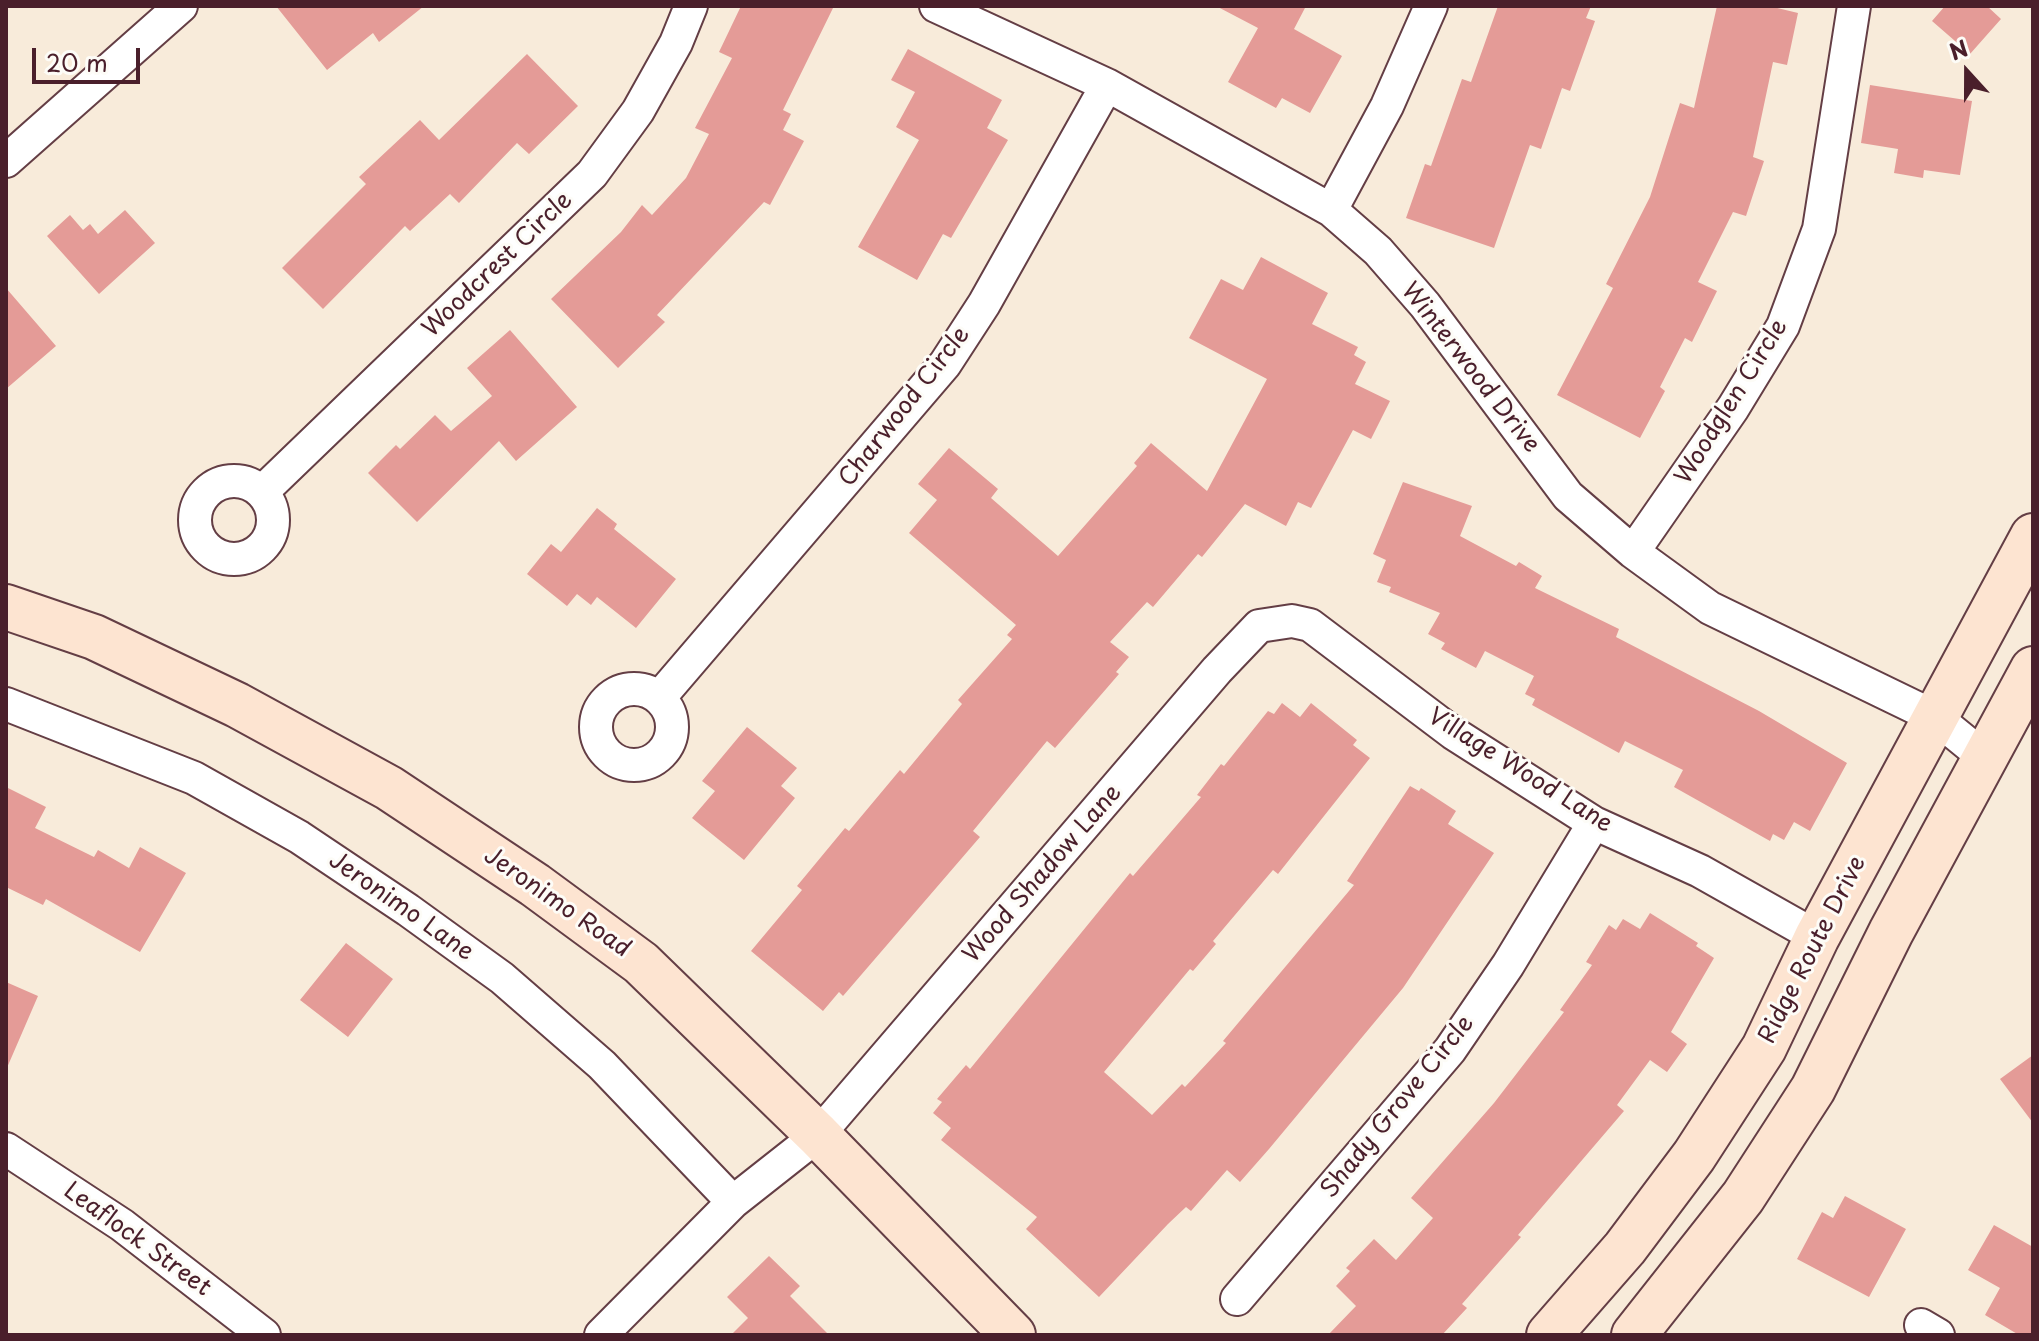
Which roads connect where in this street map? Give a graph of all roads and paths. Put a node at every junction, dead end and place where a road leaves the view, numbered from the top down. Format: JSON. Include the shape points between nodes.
{"nodes":[{"id":1,"x":181,"y":6,"type":"edge"},
{"id":2,"x":691,"y":6,"type":"edge"},
{"id":3,"x":936,"y":6,"type":"edge"},
{"id":4,"x":1431,"y":6,"type":"edge"},
{"id":5,"x":1854,"y":6,"type":"edge"},
{"id":6,"x":1107,"y":85,"type":"junction"},
{"id":7,"x":6,"y":161,"type":"edge"},
{"id":8,"x":1331,"y":210,"type":"junction"},
{"id":9,"x":263,"y":491,"type":"dead end"},
{"id":10,"x":2033,"y":536,"type":"edge"},
{"id":11,"x":1633,"y":552,"type":"junction"},
{"id":12,"x":6,"y":607,"type":"edge"},
{"id":13,"x":1274,"y":622,"type":"joint"},
{"id":14,"x":2033,"y":669,"type":"edge"},
{"id":15,"x":659,"y":698,"type":"dead end"},
{"id":16,"x":6,"y":704,"type":"edge"},
{"id":17,"x":1935,"y":717,"type":"junction"},
{"id":18,"x":1984,"y":757,"type":"junction"},
{"id":19,"x":1594,"y":823,"type":"junction"},
{"id":20,"x":1817,"y":937,"type":"junction"},
{"id":21,"x":818,"y":1135,"type":"junction"},
{"id":22,"x":6,"y":1149,"type":"edge"},
{"id":23,"x":733,"y":1202,"type":"junction"},
{"id":24,"x":1237,"y":1299,"type":"dead end"},
{"id":25,"x":264,"y":1335,"type":"edge"},
{"id":26,"x":601,"y":1335,"type":"edge"},
{"id":27,"x":1013,"y":1335,"type":"edge"},
{"id":28,"x":1549,"y":1335,"type":"edge"},
{"id":29,"x":1634,"y":1335,"type":"edge"}],
"edges":[{"from":1,"to":7,"type":"street"},
{"from":2,"to":9,"type":"street","name":"Woodcrest Circle","via":[[638,111],[592,174]]},
{"from":3,"to":6,"type":"street","name":"Winterwood Drive"},
{"from":4,"to":8,"type":"street","via":[[1387,106]]},
{"from":5,"to":11,"type":"street","name":"Woodglen Circle","via":[[1819,229],[1783,326]]},
{"from":6,"to":8,"type":"street","name":"Winterwood Drive"},
{"from":6,"to":15,"type":"street","name":"Charwood Circle","via":[[945,364]]},
{"from":8,"to":11,"type":"street","name":"Winterwood Drive","via":[[1378,251],[1425,305],[1568,496]]},
{"from":10,"to":17,"type":"main road","name":"Ridge Route Drive"},
{"from":11,"to":17,"type":"street","name":"Winterwood Drive","via":[[1710,608]]},
{"from":12,"to":21,"type":"main road","name":"Jeronimo Road","via":[[94,637],[222,698],[389,788],[641,963]]},
{"from":13,"to":19,"type":"street","name":"Village Wood Lane","via":[[1310,625],[1453,733]]},
{"from":13,"to":21,"type":"street","name":"Wood Shadow Lane","via":[[1259,626],[1217,670]]},
{"from":14,"to":18,"type":"main road"},
{"from":16,"to":23,"type":"street","name":"Jeronimo Lane","via":[[194,778],[299,837],[408,910],[502,978],[602,1065]]},
{"from":17,"to":18,"type":"street","name":"Winterwood Drive"},
{"from":17,"to":20,"type":"main road","name":"Ridge Route Drive"},
{"from":18,"to":29,"type":"main road","via":[[1813,1089],[1743,1197]]},
{"from":19,"to":20,"type":"street","name":"Village Wood Lane","via":[[1700,871]]},
{"from":19,"to":24,"type":"street","name":"Shady Grove Circle","via":[[1450,1050]]},
{"from":20,"to":28,"type":"main road","name":"Ridge Route Drive","via":[[1764,1048],[1694,1156],[1625,1248]]},
{"from":21,"to":23,"type":"street","name":"Wood Shadow Lane"},
{"from":21,"to":27,"type":"main road","name":"Jeronimo Road"},
{"from":22,"to":25,"type":"street","name":"Leaflock Street","via":[[122,1225]]},
{"from":23,"to":26,"type":"street","name":"Wood Shadow Lane"}]}
